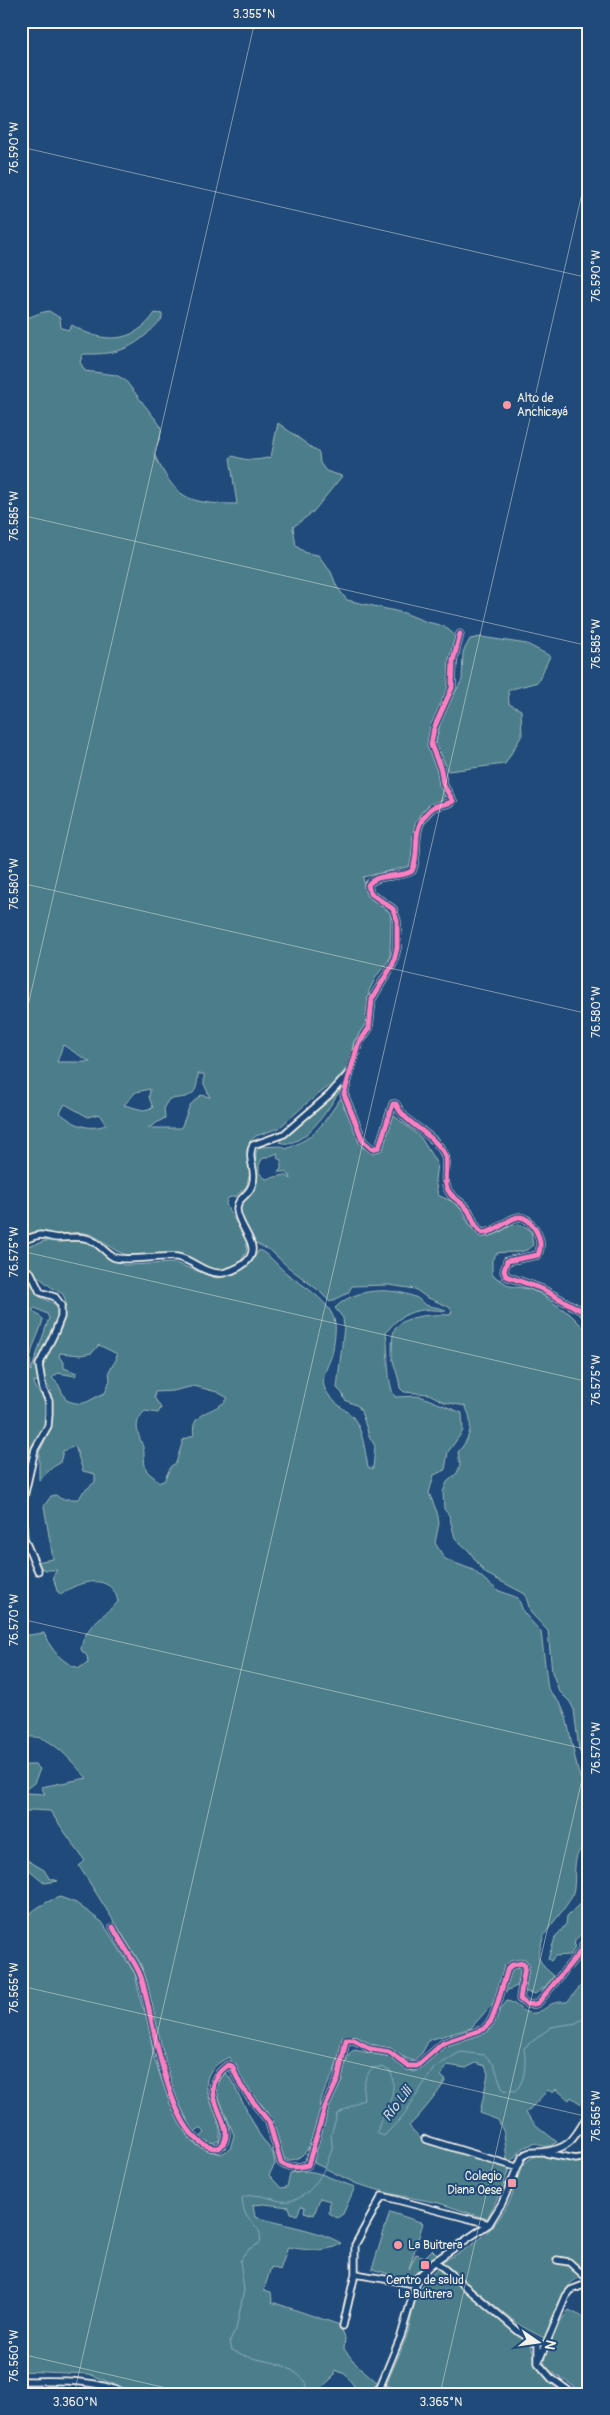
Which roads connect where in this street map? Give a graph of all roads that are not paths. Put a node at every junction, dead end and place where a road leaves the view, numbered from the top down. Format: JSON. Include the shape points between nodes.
{"nodes":[{"id":1,"x":460,"y":634,"type":"dead end"},
{"id":2,"x":350,"y":1072,"type":"junction"},
{"id":3,"x":21,"y":1241,"type":"edge"},
{"id":4,"x":21,"y":1267,"type":"edge"},
{"id":5,"x":589,"y":1318,"type":"edge"},
{"id":6,"x":38,"y":1570,"type":"dead end"},
{"id":7,"x":113,"y":1927,"type":"dead end"},
{"id":8,"x":589,"y":1934,"type":"edge"},
{"id":9,"x":589,"y":2113,"type":"edge"},
{"id":10,"x":424,"y":2139,"type":"dead end"},
{"id":11,"x":539,"y":2152,"type":"junction"},
{"id":12,"x":589,"y":2156,"type":"edge"},
{"id":13,"x":516,"y":2167,"type":"junction"},
{"id":14,"x":489,"y":2224,"type":"junction"},
{"id":15,"x":557,"y":2260,"type":"dead end"},
{"id":16,"x":435,"y":2261,"type":"junction"},
{"id":17,"x":355,"y":2274,"type":"junction"},
{"id":18,"x":589,"y":2282,"type":"edge"},
{"id":19,"x":414,"y":2284,"type":"junction"},
{"id":20,"x":343,"y":2326,"type":"dead end"},
{"id":21,"x":538,"y":2363,"type":"junction"},
{"id":22,"x":21,"y":2381,"type":"edge"},
{"id":23,"x":378,"y":2391,"type":"edge"},
{"id":24,"x":125,"y":2394,"type":"edge"},
{"id":25,"x":398,"y":2394,"type":"edge"},
{"id":26,"x":573,"y":2394,"type":"edge"}],
"edges":[{"from":1,"to":2,"type":"street","via":[[453,661],[452,688],[434,728],[431,745],[453,801],[439,804],[425,816],[416,833],[412,871],[373,880],[368,885],[370,893],[394,909],[397,948],[393,964],[372,999],[369,1028],[358,1045]]},
{"from":2,"to":3,"type":"street","via":[[284,1134],[253,1145],[250,1156],[254,1169],[253,1183],[236,1207],[239,1221],[253,1243],[252,1251],[248,1260],[236,1269],[217,1273],[175,1257],[122,1259],[113,1257],[91,1239],[83,1237],[41,1235]]},
{"from":2,"to":5,"type":"street","via":[[344,1100],[363,1141],[372,1149],[379,1147],[393,1104],[396,1104],[401,1114],[443,1151],[446,1188],[468,1210],[477,1229],[482,1233],[496,1231],[516,1216],[532,1224],[540,1243],[538,1255],[507,1261],[504,1266],[506,1276],[542,1289]]},
{"from":4,"to":6,"type":"street","via":[[31,1273],[40,1292],[59,1301],[62,1309],[39,1365],[43,1389],[49,1401],[48,1426],[35,1449],[22,1506],[24,1538]]},
{"from":7,"to":8,"type":"street","via":[[141,1976],[168,2087],[194,2137],[213,2149],[219,2148],[227,2139],[212,2095],[224,2068],[232,2066],[241,2086],[269,2122],[285,2167],[308,2165],[325,2107],[338,2079],[346,2040],[390,2052],[408,2066],[417,2066],[443,2043],[484,2029],[491,2021],[508,1968],[512,1965],[519,1963],[525,1966],[520,1999],[532,2006],[538,2003],[580,1952]]},
{"from":9,"to":11,"type":"street","via":[[564,2147]]},
{"from":10,"to":13,"type":"street"},
{"from":11,"to":12,"type":"street","via":[[576,2159]]},
{"from":11,"to":13,"type":"street","via":[[524,2154]]},
{"from":13,"to":14,"type":"street","via":[[502,2203]]},
{"from":14,"to":16,"type":"street"},
{"from":14,"to":17,"type":"street","via":[[382,2196],[355,2245]]},
{"from":15,"to":18,"type":"street","via":[[569,2262]]},
{"from":16,"to":19,"type":"street","via":[[425,2268]]},
{"from":16,"to":21,"type":"street","via":[[519,2332],[538,2344]]},
{"from":17,"to":19,"type":"street"},
{"from":17,"to":20,"type":"street"},
{"from":18,"to":21,"type":"street","via":[[571,2290],[566,2296]]},
{"from":19,"to":23,"type":"street","via":[[401,2336]]},
{"from":21,"to":26,"type":"street","via":[[551,2378]]},
{"from":22,"to":24,"type":"street","via":[[93,2384]]},
{"from":23,"to":25,"type":"street"}]}
